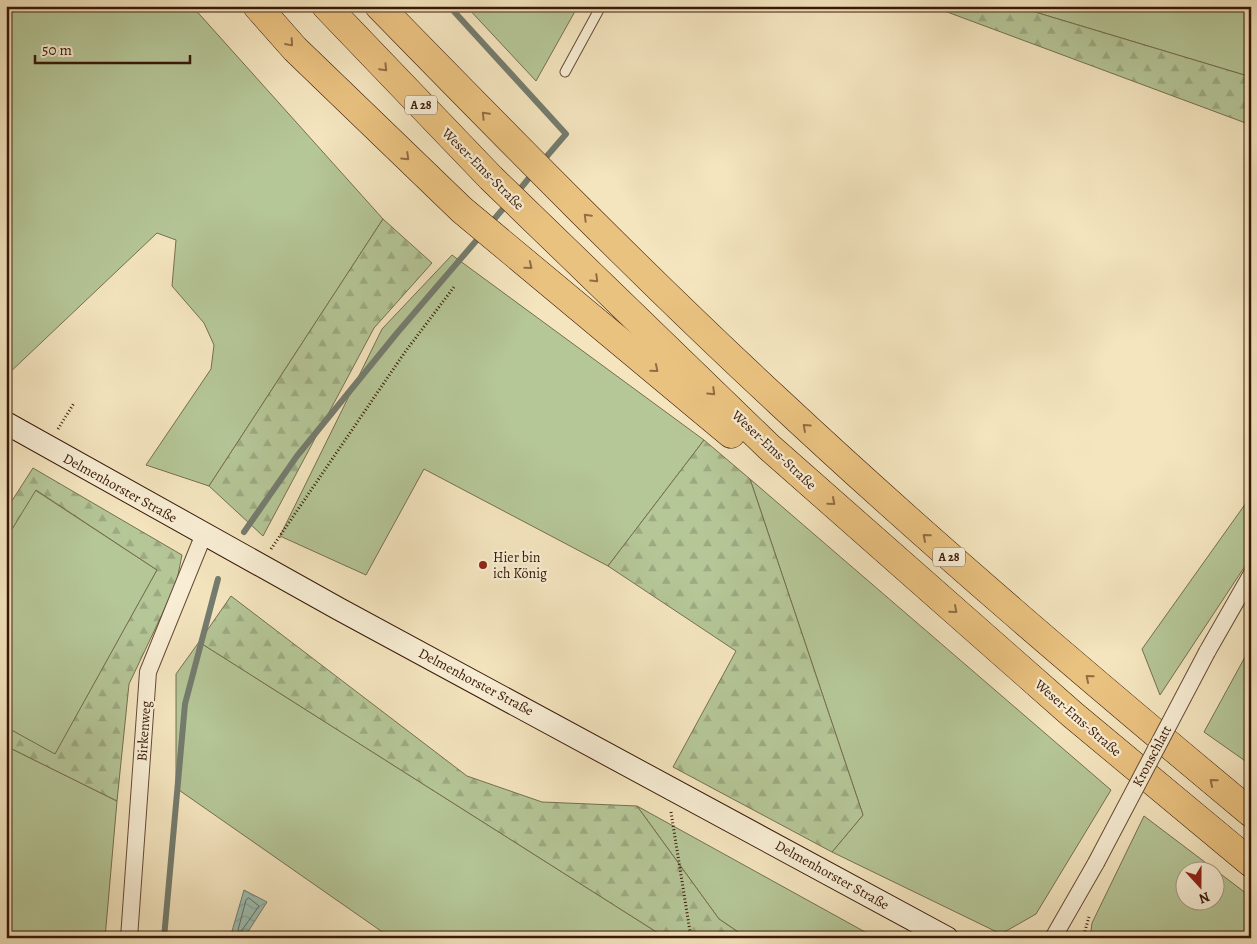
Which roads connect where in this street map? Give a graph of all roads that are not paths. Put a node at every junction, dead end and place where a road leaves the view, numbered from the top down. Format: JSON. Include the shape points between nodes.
{"nodes":[{"id":1,"x":257,"y":6,"type":"edge"},
{"id":2,"x":326,"y":6,"type":"edge"},
{"id":3,"x":379,"y":6,"type":"edge"},
{"id":4,"x":601,"y":6,"type":"edge"},
{"id":5,"x":565,"y":72,"type":"dead end"},
{"id":6,"x":6,"y":423,"type":"edge"},
{"id":7,"x":769,"y":447,"type":"junction"},
{"id":8,"x":204,"y":534,"type":"junction"},
{"id":9,"x":1251,"y":575,"type":"edge"},
{"id":10,"x":1251,"y":813,"type":"edge"},
{"id":11,"x":1251,"y":863,"type":"edge"},
{"id":12,"x":130,"y":938,"type":"edge"},
{"id":13,"x":947,"y":938,"type":"edge"},
{"id":14,"x":1053,"y":938,"type":"edge"}],
"edges":[{"from":1,"to":7,"type":"highway","one_way":true,"via":[[295,49],[462,210],[740,441]]},
{"from":2,"to":7,"type":"highway","name":"Weser-Ems-Straße","number":"A 28","one_way":true,"via":[[522,209]]},
{"from":10,"to":3,"type":"highway","number":"A 28","one_way":true,"via":[[1048,644],[778,402],[519,150]]},
{"from":4,"to":5,"type":"lane"},
{"from":6,"to":8,"type":"street","name":"Delmenhorster Straße"},
{"from":7,"to":11,"type":"highway","name":"Weser-Ems-Straße","number":"A 28","one_way":true,"via":[[1073,715]]},
{"from":8,"to":12,"type":"street","name":"Birkenweg","via":[[148,672]]},
{"from":8,"to":13,"type":"street","name":"Delmenhorster Straße"},
{"from":9,"to":14,"type":"street","name":"Kronschlatt","bridge":true}]}
